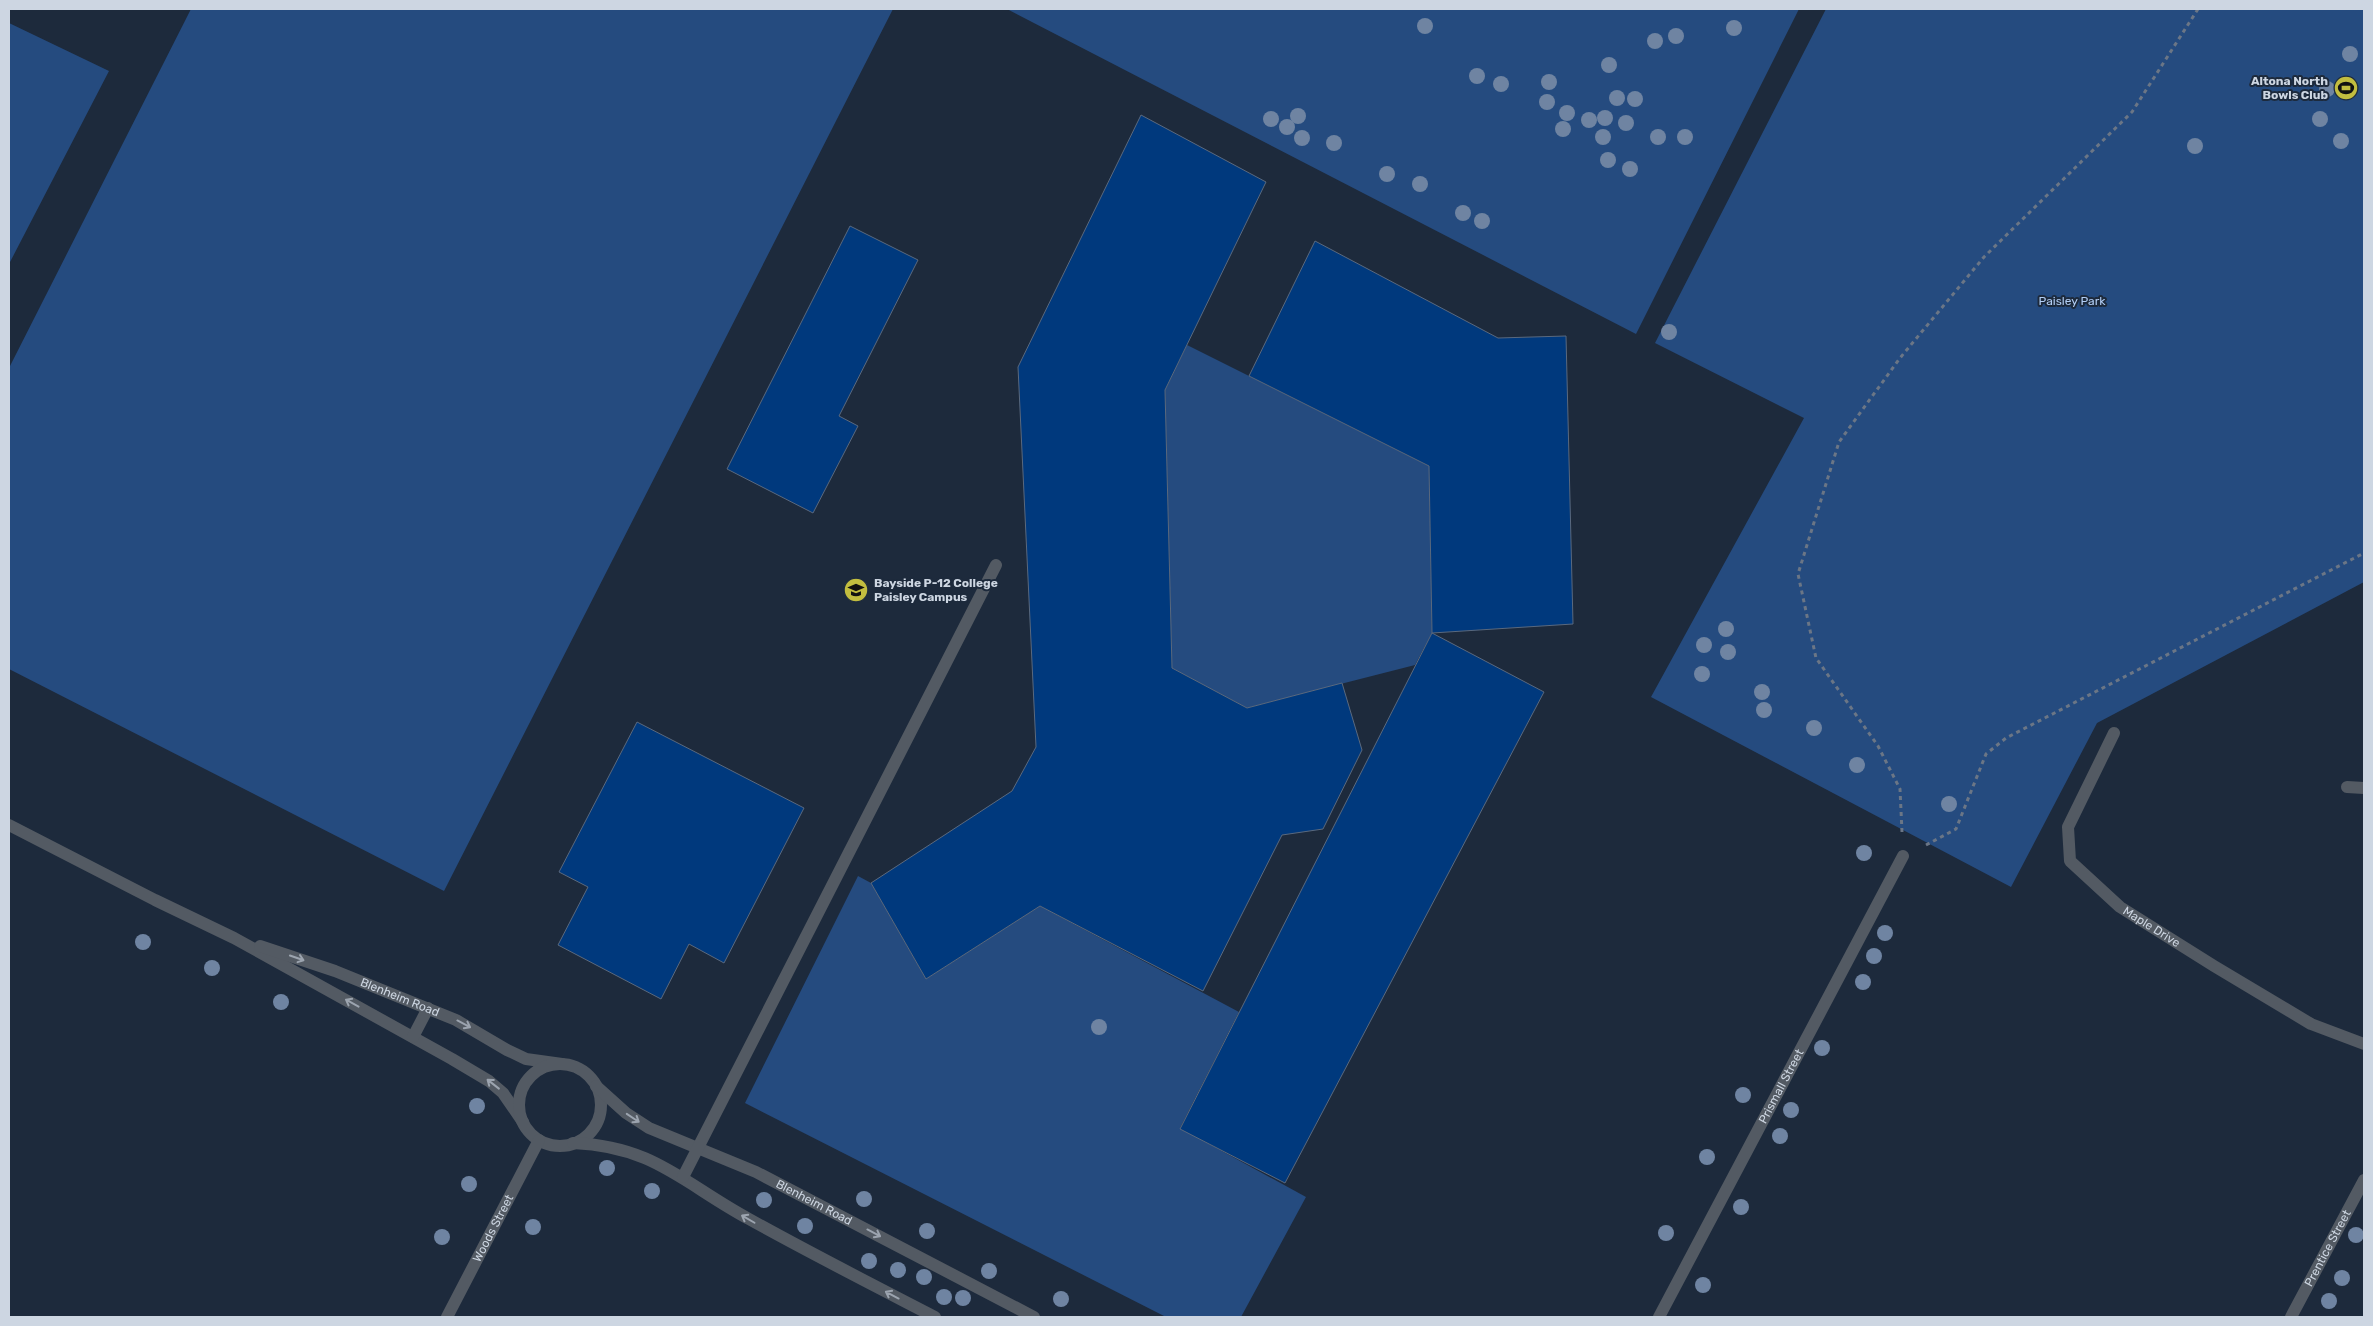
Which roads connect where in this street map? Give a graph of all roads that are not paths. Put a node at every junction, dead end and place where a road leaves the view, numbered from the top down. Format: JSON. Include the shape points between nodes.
{"nodes":[{"id":1,"x":996,"y":565,"type":"dead end"},
{"id":2,"x":2114,"y":733,"type":"dead end"},
{"id":3,"x":2346,"y":787,"type":"dead end"},
{"id":4,"x":2364,"y":788,"type":"edge"},
{"id":5,"x":9,"y":824,"type":"edge"},
{"id":6,"x":1903,"y":856,"type":"road end"},
{"id":7,"x":234,"y":938,"type":"junction"},
{"id":8,"x":428,"y":1008,"type":"junction"},
{"id":9,"x":413,"y":1037,"type":"junction"},
{"id":10,"x":2364,"y":1044,"type":"edge"},
{"id":11,"x":562,"y":1064,"type":"junction"},
{"id":12,"x":596,"y":1086,"type":"junction"},
{"id":13,"x":523,"y":1122,"type":"junction"},
{"id":14,"x":538,"y":1140,"type":"junction"},
{"id":15,"x":573,"y":1143,"type":"junction"},
{"id":16,"x":696,"y":1149,"type":"junction"},
{"id":17,"x":683,"y":1177,"type":"junction"},
{"id":18,"x":2364,"y":1180,"type":"edge"},
{"id":19,"x":447,"y":1317,"type":"edge"},
{"id":20,"x":935,"y":1317,"type":"edge"},
{"id":21,"x":1034,"y":1317,"type":"edge"},
{"id":22,"x":1659,"y":1317,"type":"edge"},
{"id":23,"x":2291,"y":1317,"type":"edge"}],
"edges":[{"from":1,"to":16,"type":"street"},
{"from":2,"to":10,"type":"street","name":"Maple Drive","via":[[2068,827],[2070,861],[2120,906],[2214,966],[2311,1024]]},
{"from":3,"to":4,"type":"street"},
{"from":5,"to":7,"type":"street","name":"Blenheim Road"},
{"from":6,"to":22,"type":"street","name":"Prismall Street"},
{"from":7,"to":8,"type":"street","name":"Blenheim Road","one_way":true,"via":[[335,971]]},
{"from":9,"to":7,"type":"street","name":"Blenheim Road","one_way":true},
{"from":8,"to":9,"type":"street"},
{"from":8,"to":11,"type":"street","name":"Blenheim Road","one_way":true,"via":[[526,1058]]},
{"from":13,"to":9,"type":"street","name":"Blenheim Road","one_way":true,"via":[[508,1098],[489,1081]]},
{"from":11,"to":12,"type":"street","via":[[582,1070]]},
{"from":11,"to":13,"type":"street","via":[[550,1064],[539,1069],[526,1082],[519,1098]]},
{"from":12,"to":15,"type":"street","via":[[601,1101],[597,1122],[587,1135]]},
{"from":12,"to":16,"type":"street","name":"Blenheim Road","one_way":true,"via":[[637,1120]]},
{"from":13,"to":14,"type":"street"},
{"from":14,"to":15,"type":"street","via":[[556,1146]]},
{"from":14,"to":19,"type":"street","name":"Woods Street"},
{"from":15,"to":17,"type":"street","via":[[632,1152]]},
{"from":16,"to":17,"type":"street"},
{"from":16,"to":21,"type":"street","name":"Blenheim Road","one_way":true,"via":[[756,1172]]},
{"from":20,"to":17,"type":"street","one_way":true,"via":[[746,1218]]},
{"from":18,"to":23,"type":"street","name":"Prentice Street"}]}
